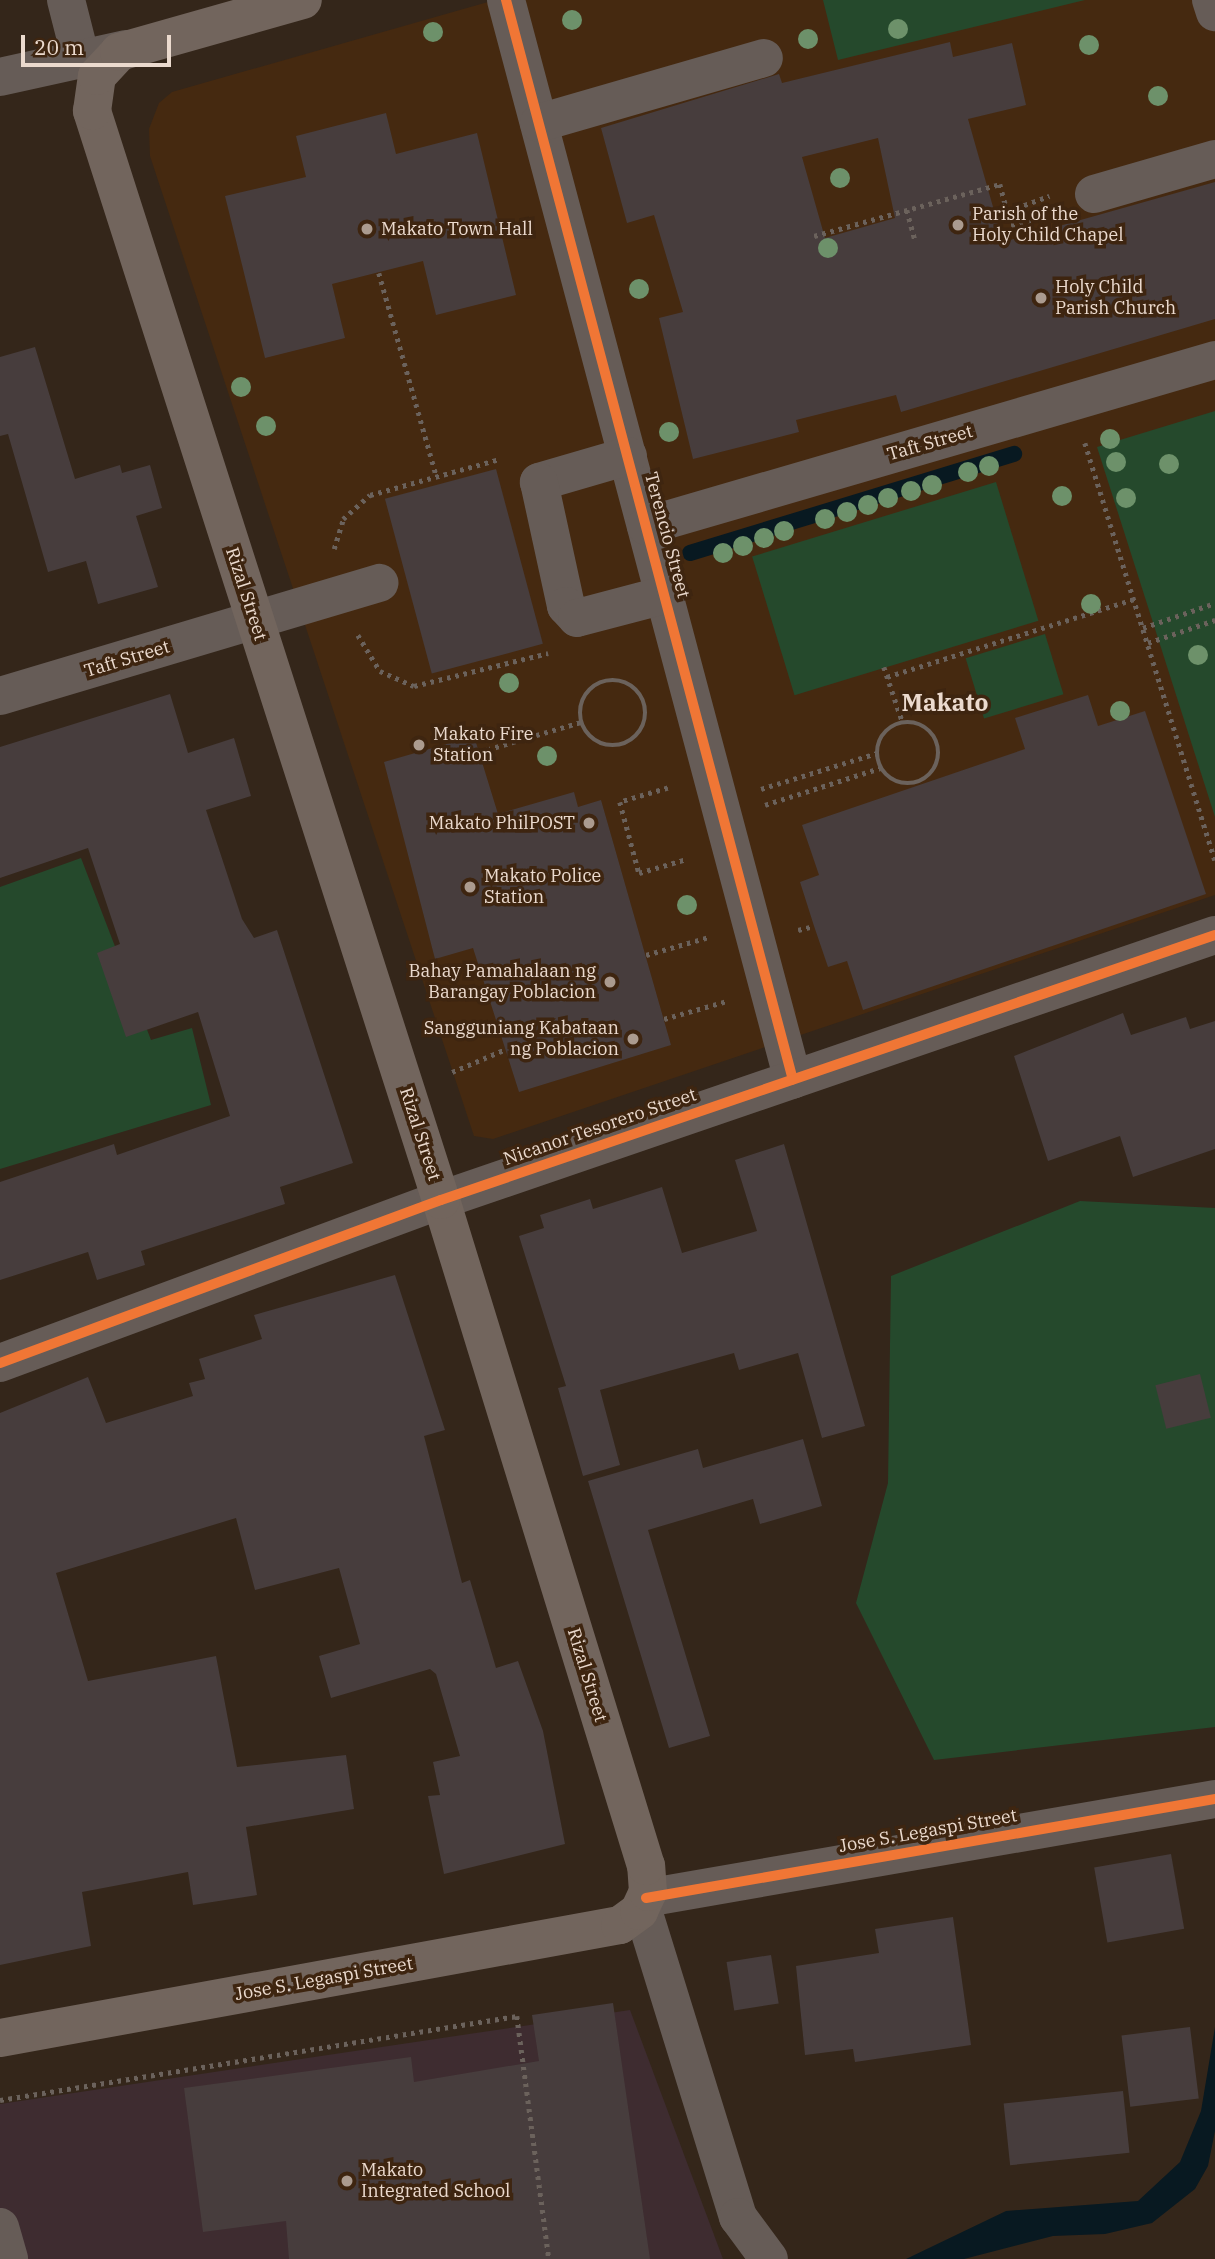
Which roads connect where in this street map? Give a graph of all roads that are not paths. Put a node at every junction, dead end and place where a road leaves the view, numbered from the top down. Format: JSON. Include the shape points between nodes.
{"nodes":[{"id":1,"x":66,"y":0,"type":"edge"},
{"id":2,"x":299,"y":0,"type":"edge"},
{"id":3,"x":506,"y":0,"type":"edge"},
{"id":4,"x":1211,"y":0,"type":"edge"},
{"id":5,"x":1215,"y":12,"type":"edge"},
{"id":6,"x":764,"y":58,"type":"dead end"},
{"id":7,"x":87,"y":71,"type":"junction"},
{"id":8,"x":0,"y":77,"type":"edge"},
{"id":9,"x":539,"y":123,"type":"junction"},
{"id":10,"x":1215,"y":159,"type":"edge"},
{"id":11,"x":1094,"y":194,"type":"dead end"},
{"id":12,"x":1215,"y":360,"type":"edge"},
{"id":13,"x":628,"y":456,"type":"junction"},
{"id":14,"x":646,"y":526,"type":"junction"},
{"id":15,"x":380,"y":583,"type":"dead end"},
{"id":16,"x":664,"y":595,"type":"junction"},
{"id":17,"x":254,"y":621,"type":"junction"},
{"id":18,"x":0,"y":696,"type":"edge"},
{"id":19,"x":1215,"y":935,"type":"edge"},
{"id":20,"x":793,"y":1080,"type":"junction"},
{"id":21,"x":441,"y":1200,"type":"junction"},
{"id":22,"x":0,"y":1363,"type":"edge"},
{"id":23,"x":1215,"y":1800,"type":"edge"},
{"id":24,"x":644,"y":1902,"type":"junction"},
{"id":25,"x":0,"y":2038,"type":"edge"},
{"id":26,"x":0,"y":2227,"type":"edge"},
{"id":27,"x":9,"y":2259,"type":"edge"},
{"id":28,"x":768,"y":2259,"type":"edge"}],
"edges":[{"from":1,"to":7,"type":"street"},
{"from":2,"to":7,"type":"main road","via":[[126,49]]},
{"from":3,"to":9,"type":"street","name":"Terencio Street"},
{"from":4,"to":5,"type":"street"},
{"from":6,"to":9,"type":"street"},
{"from":7,"to":8,"type":"street"},
{"from":7,"to":17,"type":"main road","name":"Rizal Street","via":[[92,111]]},
{"from":9,"to":13,"type":"street","name":"Terencio Street"},
{"from":10,"to":11,"type":"street"},
{"from":12,"to":14,"type":"street","name":"Taft Street"},
{"from":13,"to":14,"type":"street","name":"Terencio Street"},
{"from":13,"to":16,"type":"street","via":[[539,482],[566,606],[577,618]]},
{"from":14,"to":16,"type":"street","name":"Terencio Street"},
{"from":15,"to":17,"type":"street","name":"Taft Street"},
{"from":16,"to":20,"type":"street","name":"Terencio Street"},
{"from":17,"to":18,"type":"street","name":"Taft Street"},
{"from":17,"to":21,"type":"main road","name":"Rizal Street"},
{"from":19,"to":20,"type":"street","name":"Nicanor Tesorero Street"},
{"from":20,"to":21,"type":"street","name":"Nicanor Tesorero Street"},
{"from":21,"to":22,"type":"street","name":"Nicanor Tesorero Street"},
{"from":21,"to":24,"type":"main road","name":"Rizal Street","via":[[646,1866]]},
{"from":23,"to":24,"type":"street","name":"Jose S. Legaspi Street"},
{"from":24,"to":25,"type":"main road","name":"Jose S. Legaspi Street","via":[[620,1925]]},
{"from":24,"to":28,"type":"street","name":"Rizal Street","via":[[738,2217]]},
{"from":26,"to":27,"type":"street"}]}
